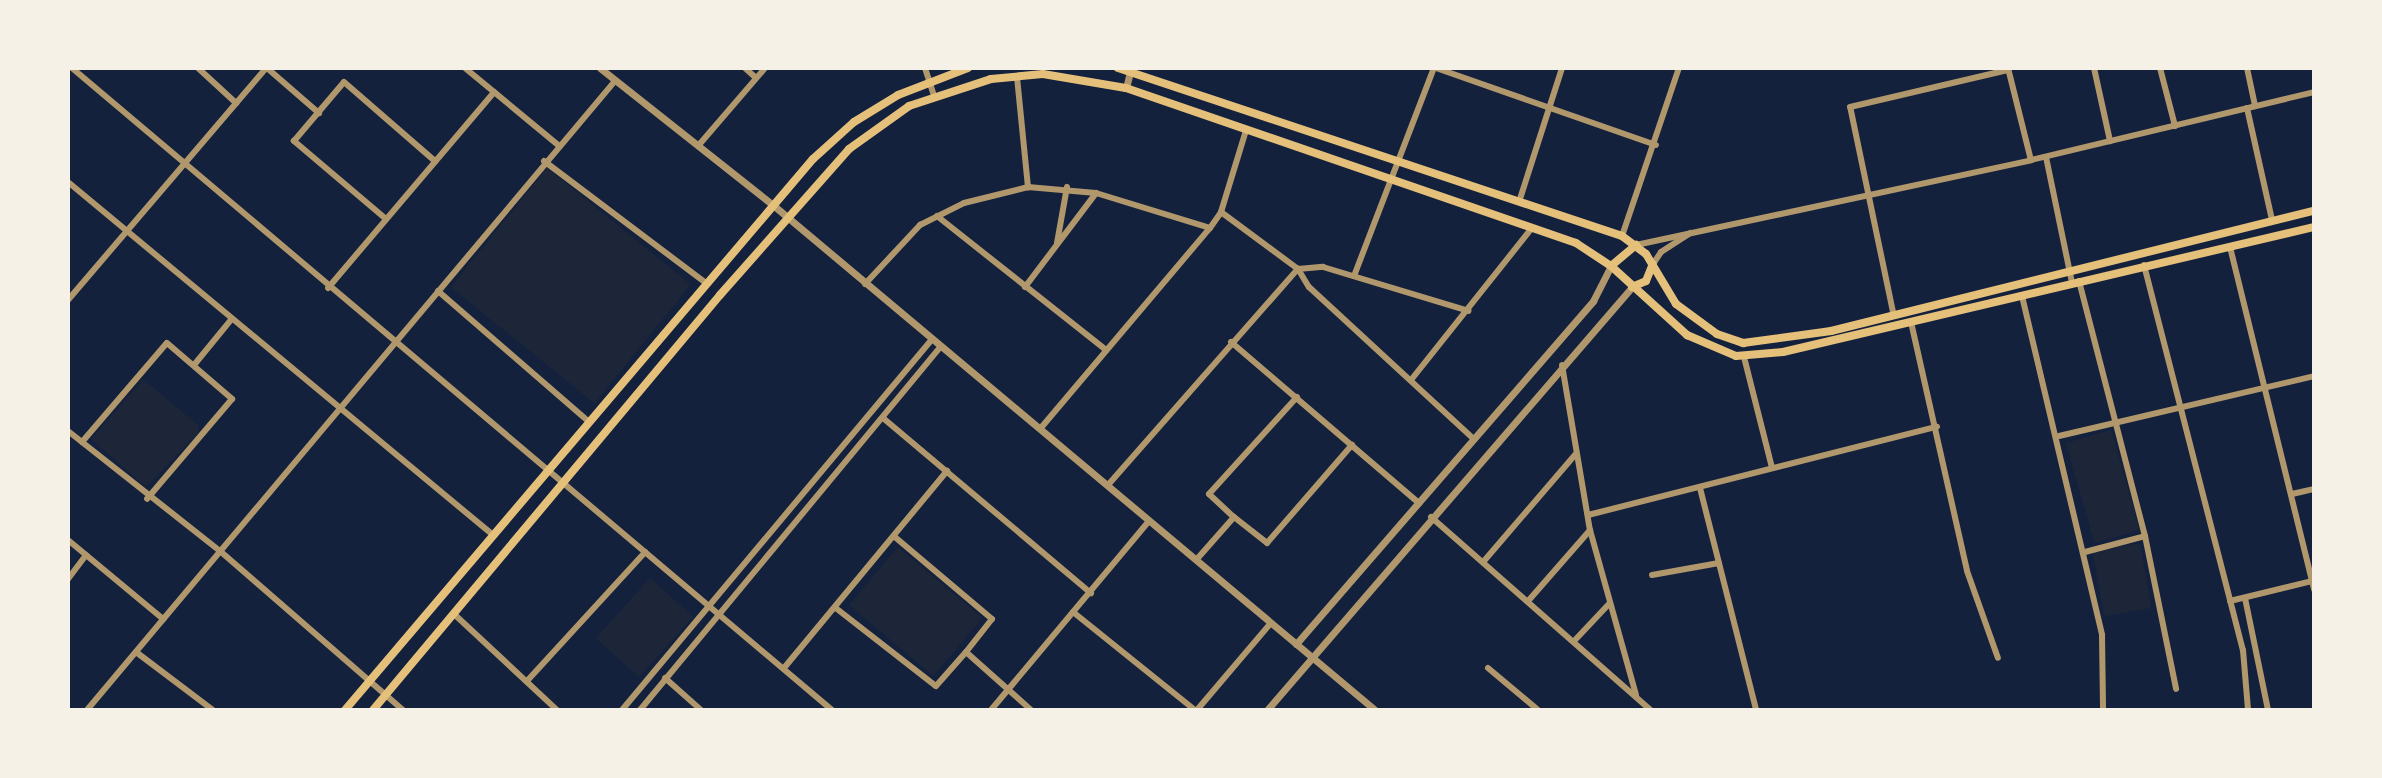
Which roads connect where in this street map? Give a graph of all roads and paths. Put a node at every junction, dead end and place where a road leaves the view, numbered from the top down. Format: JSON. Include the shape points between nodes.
{"nodes":[{"id":1,"x":72,"y":68,"type":"edge"},
{"id":2,"x":198,"y":68,"type":"edge"},
{"id":3,"x":266,"y":68,"type":"edge"},
{"id":4,"x":465,"y":68,"type":"edge"},
{"id":5,"x":600,"y":68,"type":"edge"},
{"id":6,"x":745,"y":68,"type":"edge"},
{"id":7,"x":765,"y":68,"type":"edge"},
{"id":8,"x":925,"y":68,"type":"edge"},
{"id":9,"x":968,"y":68,"type":"edge"},
{"id":10,"x":1118,"y":68,"type":"edge"},
{"id":11,"x":1435,"y":68,"type":"edge"},
{"id":12,"x":1562,"y":68,"type":"edge"},
{"id":13,"x":1679,"y":68,"type":"edge"},
{"id":14,"x":2094,"y":68,"type":"edge"},
{"id":15,"x":2160,"y":68,"type":"edge"},
{"id":16,"x":2247,"y":68,"type":"edge"},
{"id":17,"x":1130,"y":69,"type":"edge"},
{"id":18,"x":2008,"y":69,"type":"edge"},
{"id":19,"x":755,"y":77,"type":"junction"},
{"id":20,"x":1017,"y":77,"type":"junction"},
{"id":21,"x":931,"y":80,"type":"junction"},
{"id":22,"x":615,"y":81,"type":"junction"},
{"id":23,"x":1126,"y":88,"type":"junction"},
{"id":24,"x":494,"y":92,"type":"junction"},
{"id":25,"x":2314,"y":92,"type":"edge"},
{"id":26,"x":934,"y":96,"type":"junction"},
{"id":27,"x":236,"y":103,"type":"junction"},
{"id":28,"x":1551,"y":105,"type":"junction"},
{"id":29,"x":2251,"y":107,"type":"junction"},
{"id":30,"x":319,"y":113,"type":"junction"},
{"id":31,"x":2175,"y":126,"type":"junction"},
{"id":32,"x":1246,"y":130,"type":"junction"},
{"id":33,"x":2110,"y":141,"type":"junction"},
{"id":34,"x":558,"y":145,"type":"junction"},
{"id":35,"x":1656,"y":145,"type":"junction"},
{"id":36,"x":698,"y":146,"type":"junction"},
{"id":37,"x":2046,"y":157,"type":"junction"},
{"id":38,"x":1399,"y":158,"type":"junction"},
{"id":39,"x":2031,"y":160,"type":"junction"},
{"id":40,"x":435,"y":161,"type":"junction"},
{"id":41,"x":544,"y":161,"type":"junction"},
{"id":42,"x":183,"y":164,"type":"junction"},
{"id":43,"x":1390,"y":179,"type":"junction"},
{"id":44,"x":68,"y":182,"type":"edge"},
{"id":45,"x":1028,"y":187,"type":"junction"},
{"id":46,"x":1067,"y":187,"type":"junction"},
{"id":47,"x":1096,"y":193,"type":"junction"},
{"id":48,"x":1868,"y":196,"type":"junction"},
{"id":49,"x":1519,"y":202,"type":"junction"},
{"id":50,"x":773,"y":205,"type":"junction"},
{"id":51,"x":2314,"y":211,"type":"edge"},
{"id":52,"x":1221,"y":212,"type":"junction"},
{"id":53,"x":937,"y":216,"type":"junction"},
{"id":54,"x":787,"y":217,"type":"junction"},
{"id":55,"x":386,"y":219,"type":"junction"},
{"id":56,"x":2272,"y":220,"type":"junction"},
{"id":57,"x":2314,"y":227,"type":"edge"},
{"id":58,"x":1210,"y":228,"type":"junction"},
{"id":59,"x":1532,"y":228,"type":"junction"},
{"id":60,"x":1693,"y":231,"type":"junction"},
{"id":61,"x":126,"y":233,"type":"junction"},
{"id":62,"x":1622,"y":236,"type":"junction"},
{"id":63,"x":1636,"y":245,"type":"junction"},
{"id":64,"x":1056,"y":246,"type":"junction"},
{"id":65,"x":2230,"y":247,"type":"junction"},
{"id":66,"x":1653,"y":264,"type":"junction"},
{"id":67,"x":2144,"y":265,"type":"junction"},
{"id":68,"x":1611,"y":266,"type":"junction"},
{"id":69,"x":1298,"y":269,"type":"junction"},
{"id":70,"x":2069,"y":269,"type":"junction"},
{"id":71,"x":1354,"y":276,"type":"junction"},
{"id":72,"x":2076,"y":282,"type":"junction"},
{"id":73,"x":706,"y":283,"type":"junction"},
{"id":74,"x":865,"y":284,"type":"junction"},
{"id":75,"x":1025,"y":287,"type":"junction"},
{"id":76,"x":1632,"y":287,"type":"junction"},
{"id":77,"x":328,"y":288,"type":"junction"},
{"id":78,"x":438,"y":291,"type":"junction"},
{"id":79,"x":2022,"y":296,"type":"junction"},
{"id":80,"x":68,"y":300,"type":"edge"},
{"id":81,"x":1469,"y":311,"type":"junction"},
{"id":82,"x":1893,"y":312,"type":"junction"},
{"id":83,"x":230,"y":321,"type":"junction"},
{"id":84,"x":1911,"y":322,"type":"junction"},
{"id":85,"x":931,"y":341,"type":"junction"},
{"id":86,"x":1231,"y":342,"type":"junction"},
{"id":87,"x":394,"y":344,"type":"junction"},
{"id":88,"x":939,"y":349,"type":"junction"},
{"id":89,"x":1106,"y":350,"type":"junction"},
{"id":90,"x":1744,"y":357,"type":"junction"},
{"id":91,"x":194,"y":365,"type":"junction"},
{"id":92,"x":1562,"y":365,"type":"junction"},
{"id":93,"x":2314,"y":376,"type":"edge"},
{"id":94,"x":1411,"y":380,"type":"junction"},
{"id":95,"x":2265,"y":388,"type":"junction"},
{"id":96,"x":1297,"y":397,"type":"junction"},
{"id":97,"x":2183,"y":405,"type":"junction"},
{"id":98,"x":338,"y":411,"type":"junction"},
{"id":99,"x":883,"y":418,"type":"junction"},
{"id":100,"x":2114,"y":421,"type":"junction"},
{"id":101,"x":589,"y":422,"type":"junction"},
{"id":102,"x":1937,"y":427,"type":"junction"},
{"id":103,"x":1040,"y":429,"type":"junction"},
{"id":104,"x":68,"y":431,"type":"edge"},
{"id":105,"x":2059,"y":436,"type":"junction"},
{"id":106,"x":1474,"y":439,"type":"junction"},
{"id":107,"x":82,"y":442,"type":"junction"},
{"id":108,"x":1352,"y":445,"type":"junction"},
{"id":109,"x":1575,"y":455,"type":"junction"},
{"id":110,"x":1772,"y":468,"type":"junction"},
{"id":111,"x":550,"y":469,"type":"junction"},
{"id":112,"x":947,"y":471,"type":"junction"},
{"id":113,"x":563,"y":480,"type":"junction"},
{"id":114,"x":1108,"y":485,"type":"junction"},
{"id":115,"x":1700,"y":488,"type":"junction"},
{"id":116,"x":2314,"y":489,"type":"edge"},
{"id":117,"x":2292,"y":494,"type":"junction"},
{"id":118,"x":147,"y":499,"type":"junction"},
{"id":119,"x":1419,"y":503,"type":"junction"},
{"id":120,"x":1588,"y":515,"type":"junction"},
{"id":121,"x":1234,"y":517,"type":"junction"},
{"id":122,"x":1431,"y":517,"type":"junction"},
{"id":123,"x":1149,"y":521,"type":"junction"},
{"id":124,"x":1590,"y":530,"type":"junction"},
{"id":125,"x":493,"y":535,"type":"junction"},
{"id":126,"x":2145,"y":536,"type":"junction"},
{"id":127,"x":896,"y":538,"type":"junction"},
{"id":128,"x":68,"y":540,"type":"edge"},
{"id":129,"x":220,"y":551,"type":"junction"},
{"id":130,"x":645,"y":552,"type":"junction"},
{"id":131,"x":2085,"y":552,"type":"junction"},
{"id":132,"x":86,"y":555,"type":"junction"},
{"id":133,"x":1197,"y":559,"type":"junction"},
{"id":134,"x":1484,"y":561,"type":"junction"},
{"id":135,"x":1719,"y":563,"type":"junction"},
{"id":136,"x":1652,"y":575,"type":"dead end"},
{"id":137,"x":68,"y":579,"type":"edge"},
{"id":138,"x":2312,"y":581,"type":"junction"},
{"id":139,"x":2314,"y":590,"type":"edge"},
{"id":140,"x":1091,"y":593,"type":"junction"},
{"id":141,"x":2245,"y":598,"type":"junction"},
{"id":142,"x":1529,"y":600,"type":"junction"},
{"id":143,"x":2230,"y":601,"type":"junction"},
{"id":144,"x":1609,"y":604,"type":"junction"},
{"id":145,"x":709,"y":605,"type":"junction"},
{"id":146,"x":837,"y":609,"type":"junction"},
{"id":147,"x":1073,"y":612,"type":"junction"},
{"id":148,"x":719,"y":613,"type":"junction"},
{"id":149,"x":454,"y":614,"type":"junction"},
{"id":150,"x":163,"y":619,"type":"junction"},
{"id":151,"x":1270,"y":624,"type":"junction"},
{"id":152,"x":1576,"y":639,"type":"junction"},
{"id":153,"x":1296,"y":644,"type":"junction"},
{"id":154,"x":136,"y":652,"type":"junction"},
{"id":155,"x":966,"y":652,"type":"junction"},
{"id":156,"x":1312,"y":657,"type":"junction"},
{"id":157,"x":1998,"y":658,"type":"dead end"},
{"id":158,"x":784,"y":668,"type":"junction"},
{"id":159,"x":1488,"y":668,"type":"dead end"},
{"id":160,"x":665,"y":678,"type":"junction"},
{"id":161,"x":371,"y":680,"type":"junction"},
{"id":162,"x":527,"y":681,"type":"junction"},
{"id":163,"x":1008,"y":689,"type":"junction"},
{"id":164,"x":2176,"y":689,"type":"dead end"},
{"id":165,"x":385,"y":695,"type":"junction"},
{"id":166,"x":1636,"y":695,"type":"junction"},
{"id":167,"x":87,"y":710,"type":"edge"},
{"id":168,"x":213,"y":710,"type":"edge"},
{"id":169,"x":345,"y":710,"type":"edge"},
{"id":170,"x":373,"y":710,"type":"edge"},
{"id":171,"x":403,"y":710,"type":"edge"},
{"id":172,"x":557,"y":710,"type":"edge"},
{"id":173,"x":622,"y":710,"type":"edge"},
{"id":174,"x":640,"y":710,"type":"edge"},
{"id":175,"x":701,"y":710,"type":"edge"},
{"id":176,"x":832,"y":710,"type":"edge"},
{"id":177,"x":991,"y":710,"type":"edge"},
{"id":178,"x":1031,"y":710,"type":"edge"},
{"id":179,"x":1196,"y":710,"type":"edge"},
{"id":180,"x":1267,"y":710,"type":"edge"},
{"id":181,"x":1375,"y":710,"type":"edge"},
{"id":182,"x":1538,"y":710,"type":"edge"},
{"id":183,"x":1651,"y":710,"type":"edge"},
{"id":184,"x":1756,"y":710,"type":"edge"},
{"id":185,"x":2103,"y":710,"type":"edge"},
{"id":186,"x":2248,"y":710,"type":"edge"},
{"id":187,"x":2268,"y":710,"type":"edge"}],
"edges":[{"from":1,"to":42,"type":"street"},
{"from":2,"to":27,"type":"street"},
{"from":3,"to":27,"type":"street"},
{"from":3,"to":30,"type":"street"},
{"from":4,"to":24,"type":"street"},
{"from":5,"to":22,"type":"street"},
{"from":6,"to":19,"type":"street"},
{"from":7,"to":19,"type":"street"},
{"from":8,"to":21,"type":"street"},
{"from":9,"to":21,"type":"main road"},
{"from":10,"to":17,"type":"main road"},
{"from":11,"to":28,"type":"street"},
{"from":11,"to":38,"type":"street"},
{"from":12,"to":28,"type":"street"},
{"from":13,"to":35,"type":"street"},
{"from":14,"to":33,"type":"street"},
{"from":15,"to":31,"type":"street"},
{"from":16,"to":29,"type":"street"},
{"from":17,"to":23,"type":"street"},
{"from":17,"to":38,"type":"main road"},
{"from":18,"to":39,"type":"street"},
{"from":18,"to":48,"type":"street","via":[[1850,107]]},
{"from":19,"to":36,"type":"street"},
{"from":20,"to":23,"type":"main road","via":[[1079,78]]},
{"from":20,"to":26,"type":"main road"},
{"from":20,"to":45,"type":"street"},
{"from":21,"to":26,"type":"street"},
{"from":21,"to":50,"type":"main road","via":[[854,122]]},
{"from":22,"to":34,"type":"street"},
{"from":22,"to":36,"type":"street"},
{"from":23,"to":32,"type":"main road"},
{"from":24,"to":34,"type":"street"},
{"from":24,"to":40,"type":"street"},
{"from":25,"to":29,"type":"street"},
{"from":26,"to":54,"type":"main road","via":[[883,121]]},
{"from":27,"to":42,"type":"street"},
{"from":28,"to":35,"type":"street"},
{"from":28,"to":49,"type":"street"},
{"from":29,"to":31,"type":"street"},
{"from":29,"to":56,"type":"street"},
{"from":30,"to":40,"type":"street","via":[[344,82]]},
{"from":30,"to":55,"type":"street","via":[[294,141]]},
{"from":31,"to":33,"type":"street"},
{"from":32,"to":43,"type":"main road"},
{"from":32,"to":52,"type":"street"},
{"from":33,"to":37,"type":"street"},
{"from":34,"to":41,"type":"street"},
{"from":35,"to":62,"type":"street"},
{"from":36,"to":50,"type":"street"},
{"from":37,"to":39,"type":"street"},
{"from":37,"to":70,"type":"street"},
{"from":38,"to":43,"type":"street"},
{"from":38,"to":49,"type":"main road"},
{"from":39,"to":48,"type":"street"},
{"from":40,"to":55,"type":"street"},
{"from":41,"to":73,"type":"street"},
{"from":41,"to":78,"type":"street"},
{"from":42,"to":61,"type":"street"},
{"from":42,"to":77,"type":"street"},
{"from":43,"to":59,"type":"main road"},
{"from":43,"to":71,"type":"street"},
{"from":44,"to":61,"type":"street"},
{"from":45,"to":46,"type":"street"},
{"from":45,"to":53,"type":"street","via":[[983,196]]},
{"from":46,"to":47,"type":"street"},
{"from":46,"to":64,"type":"street"},
{"from":47,"to":58,"type":"street"},
{"from":47,"to":64,"type":"street"},
{"from":48,"to":60,"type":"street"},
{"from":48,"to":82,"type":"street"},
{"from":49,"to":62,"type":"main road"},
{"from":50,"to":54,"type":"street"},
{"from":50,"to":73,"type":"main road"},
{"from":51,"to":56,"type":"main road"},
{"from":52,"to":58,"type":"street"},
{"from":52,"to":69,"type":"street"},
{"from":53,"to":74,"type":"street","via":[[907,237]]},
{"from":53,"to":75,"type":"street"},
{"from":54,"to":74,"type":"street"},
{"from":54,"to":113,"type":"main road"},
{"from":55,"to":77,"type":"street"},
{"from":56,"to":70,"type":"main road"},
{"from":57,"to":65,"type":"main road"},
{"from":58,"to":89,"type":"street"},
{"from":59,"to":68,"type":"main road","via":[[1587,248]]},
{"from":59,"to":81,"type":"street"},
{"from":60,"to":63,"type":"street"},
{"from":60,"to":66,"type":"street","via":[[1661,252]]},
{"from":61,"to":80,"type":"street"},
{"from":61,"to":83,"type":"street"},
{"from":62,"to":63,"type":"main road"},
{"from":63,"to":66,"type":"main road"},
{"from":63,"to":68,"type":"main road"},
{"from":64,"to":75,"type":"street"},
{"from":65,"to":67,"type":"main road"},
{"from":65,"to":95,"type":"street"},
{"from":66,"to":76,"type":"main road","via":[[1646,281]]},
{"from":66,"to":82,"type":"main road","via":[[1676,304],[1717,334],[1743,343],[1817,334]]},
{"from":67,"to":72,"type":"main road"},
{"from":67,"to":97,"type":"street"},
{"from":68,"to":76,"type":"main road"},
{"from":68,"to":106,"type":"street","via":[[1593,301]]},
{"from":69,"to":71,"type":"street","via":[[1323,267]]},
{"from":69,"to":86,"type":"street"},
{"from":69,"to":94,"type":"street","via":[[1309,287]]},
{"from":70,"to":72,"type":"street"},
{"from":70,"to":82,"type":"main road"},
{"from":71,"to":81,"type":"street"},
{"from":72,"to":79,"type":"main road"},
{"from":72,"to":100,"type":"street"},
{"from":73,"to":101,"type":"main road"},
{"from":74,"to":85,"type":"street"},
{"from":75,"to":89,"type":"street"},
{"from":76,"to":90,"type":"main road","via":[[1687,335]]},
{"from":76,"to":92,"type":"street"},
{"from":77,"to":87,"type":"street"},
{"from":78,"to":87,"type":"street"},
{"from":78,"to":101,"type":"street"},
{"from":79,"to":84,"type":"main road"},
{"from":79,"to":105,"type":"street"},
{"from":81,"to":94,"type":"street"},
{"from":83,"to":91,"type":"street"},
{"from":83,"to":98,"type":"street"},
{"from":84,"to":90,"type":"main road"},
{"from":84,"to":102,"type":"street"},
{"from":85,"to":88,"type":"street"},
{"from":85,"to":145,"type":"street"},
{"from":86,"to":96,"type":"street"},
{"from":86,"to":114,"type":"street"},
{"from":87,"to":98,"type":"street"},
{"from":87,"to":111,"type":"street"},
{"from":88,"to":99,"type":"street"},
{"from":88,"to":103,"type":"street"},
{"from":89,"to":103,"type":"street"},
{"from":90,"to":110,"type":"street"},
{"from":91,"to":107,"type":"street","via":[[167,343]]},
{"from":91,"to":118,"type":"street","via":[[232,399]]},
{"from":92,"to":109,"type":"street"},
{"from":92,"to":122,"type":"street"},
{"from":93,"to":95,"type":"street"},
{"from":94,"to":106,"type":"street"},
{"from":95,"to":97,"type":"street"},
{"from":95,"to":117,"type":"street"},
{"from":96,"to":108,"type":"street"},
{"from":96,"to":121,"type":"street","via":[[1209,494]]},
{"from":97,"to":100,"type":"street"},
{"from":97,"to":143,"type":"street"},
{"from":98,"to":125,"type":"street"},
{"from":98,"to":129,"type":"street"},
{"from":99,"to":112,"type":"street"},
{"from":99,"to":148,"type":"street"},
{"from":100,"to":105,"type":"street"},
{"from":100,"to":126,"type":"street"},
{"from":101,"to":111,"type":"main road"},
{"from":102,"to":110,"type":"street"},
{"from":102,"to":157,"type":"street","via":[[1967,571]]},
{"from":103,"to":114,"type":"street"},
{"from":104,"to":107,"type":"street"},
{"from":105,"to":131,"type":"street"},
{"from":106,"to":119,"type":"street"},
{"from":107,"to":118,"type":"street"},
{"from":108,"to":119,"type":"street"},
{"from":108,"to":121,"type":"street","via":[[1267,543]]},
{"from":109,"to":120,"type":"street"},
{"from":109,"to":134,"type":"street"},
{"from":110,"to":115,"type":"street"},
{"from":111,"to":113,"type":"street"},
{"from":111,"to":125,"type":"main road"},
{"from":112,"to":127,"type":"street"},
{"from":112,"to":140,"type":"street"},
{"from":113,"to":130,"type":"street"},
{"from":113,"to":149,"type":"main road"},
{"from":114,"to":123,"type":"street"},
{"from":115,"to":120,"type":"street"},
{"from":115,"to":135,"type":"street"},
{"from":116,"to":117,"type":"street"},
{"from":117,"to":138,"type":"street"},
{"from":118,"to":129,"type":"street"},
{"from":119,"to":153,"type":"street"},
{"from":120,"to":124,"type":"street"},
{"from":121,"to":133,"type":"street"},
{"from":122,"to":134,"type":"street"},
{"from":122,"to":156,"type":"street"},
{"from":123,"to":133,"type":"street"},
{"from":123,"to":140,"type":"street"},
{"from":124,"to":142,"type":"street"},
{"from":124,"to":144,"type":"street"},
{"from":125,"to":161,"type":"main road"},
{"from":126,"to":131,"type":"street"},
{"from":126,"to":164,"type":"street"},
{"from":127,"to":146,"type":"street"},
{"from":127,"to":155,"type":"street","via":[[992,619]]},
{"from":128,"to":132,"type":"street"},
{"from":129,"to":150,"type":"street"},
{"from":129,"to":161,"type":"street"},
{"from":130,"to":145,"type":"street"},
{"from":130,"to":162,"type":"street"},
{"from":131,"to":185,"type":"street","via":[[2102,635]]},
{"from":132,"to":137,"type":"street"},
{"from":132,"to":150,"type":"street"},
{"from":133,"to":151,"type":"street"},
{"from":134,"to":142,"type":"street"},
{"from":135,"to":136,"type":"street"},
{"from":135,"to":184,"type":"street"},
{"from":138,"to":139,"type":"street"},
{"from":138,"to":141,"type":"street"},
{"from":140,"to":147,"type":"street"},
{"from":141,"to":143,"type":"street"},
{"from":141,"to":187,"type":"street"},
{"from":142,"to":152,"type":"street"},
{"from":143,"to":186,"type":"street","via":[[2247,672]]},
{"from":144,"to":152,"type":"street"},
{"from":144,"to":166,"type":"street"},
{"from":145,"to":148,"type":"street"},
{"from":145,"to":173,"type":"street"},
{"from":146,"to":155,"type":"street","via":[[936,686]]},
{"from":146,"to":158,"type":"street"},
{"from":147,"to":163,"type":"street"},
{"from":147,"to":179,"type":"street"},
{"from":148,"to":158,"type":"street"},
{"from":148,"to":160,"type":"street"},
{"from":149,"to":162,"type":"street"},
{"from":149,"to":165,"type":"main road"},
{"from":150,"to":154,"type":"street"},
{"from":151,"to":153,"type":"street"},
{"from":151,"to":179,"type":"street"},
{"from":152,"to":166,"type":"street"},
{"from":153,"to":156,"type":"street"},
{"from":154,"to":167,"type":"street"},
{"from":154,"to":168,"type":"street"},
{"from":155,"to":163,"type":"street"},
{"from":156,"to":180,"type":"street"},
{"from":156,"to":181,"type":"street"},
{"from":158,"to":176,"type":"street"},
{"from":159,"to":182,"type":"street"},
{"from":160,"to":174,"type":"street"},
{"from":160,"to":175,"type":"street"},
{"from":161,"to":165,"type":"street"},
{"from":161,"to":169,"type":"main road"},
{"from":162,"to":172,"type":"street"},
{"from":163,"to":177,"type":"street"},
{"from":163,"to":178,"type":"street"},
{"from":165,"to":170,"type":"main road"},
{"from":165,"to":171,"type":"street"},
{"from":166,"to":183,"type":"street"}]}
